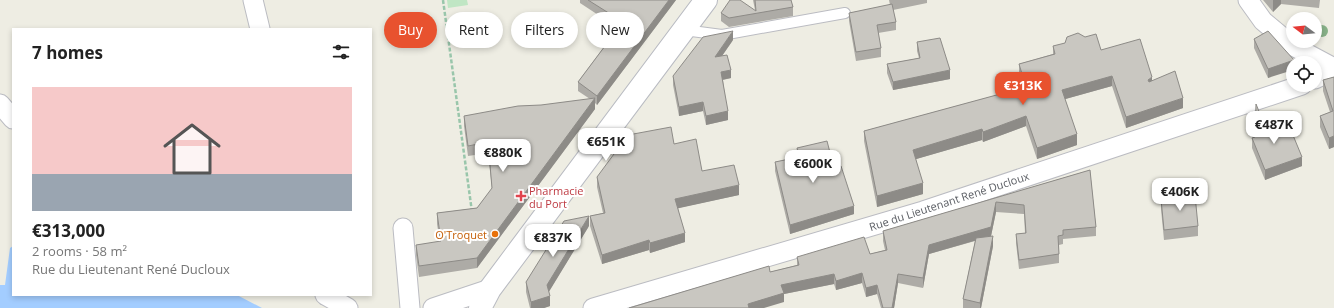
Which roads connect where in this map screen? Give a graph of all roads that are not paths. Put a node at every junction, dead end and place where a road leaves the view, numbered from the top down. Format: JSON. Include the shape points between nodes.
{"nodes":[{"id":1,"x":253,"y":0,"type":"edge"},
{"id":2,"x":706,"y":0,"type":"edge"},
{"id":3,"x":1248,"y":0,"type":"edge"},
{"id":4,"x":845,"y":13,"type":"dead end"},
{"id":5,"x":260,"y":28,"type":"edge"},
{"id":6,"x":684,"y":30,"type":"junction"},
{"id":7,"x":1334,"y":69,"type":"edge"},
{"id":8,"x":1322,"y":75,"type":"edge"},
{"id":9,"x":1286,"y":90,"type":"edge"},
{"id":10,"x":0,"y":104,"type":"edge"},
{"id":11,"x":12,"y":117,"type":"edge"},
{"id":12,"x":403,"y":228,"type":"dead end"},
{"id":13,"x":490,"y":289,"type":"junction"},
{"id":14,"x":327,"y":296,"type":"edge"},
{"id":15,"x":351,"y":307,"type":"edge"},
{"id":16,"x":410,"y":308,"type":"edge"},
{"id":17,"x":433,"y":308,"type":"edge"},
{"id":18,"x":480,"y":308,"type":"edge"},
{"id":19,"x":593,"y":308,"type":"edge"}],
"edges":[{"from":1,"to":5,"type":"street"},
{"from":2,"to":6,"type":"main road"},
{"from":3,"to":7,"type":"street","via":[[1263,21],[1293,46]]},
{"from":4,"to":6,"type":"lane","via":[[722,35]]},
{"from":6,"to":13,"type":"main road"},
{"from":7,"to":8,"type":"street"},
{"from":9,"to":19,"type":"street","name":"Rue du Lieutenant René Ducloux","via":[[923,211]]},
{"from":10,"to":11,"type":"street"},
{"from":12,"to":16,"type":"street"},
{"from":13,"to":17,"type":"street"},
{"from":13,"to":18,"type":"main road"},
{"from":14,"to":15,"type":"street"}]}
